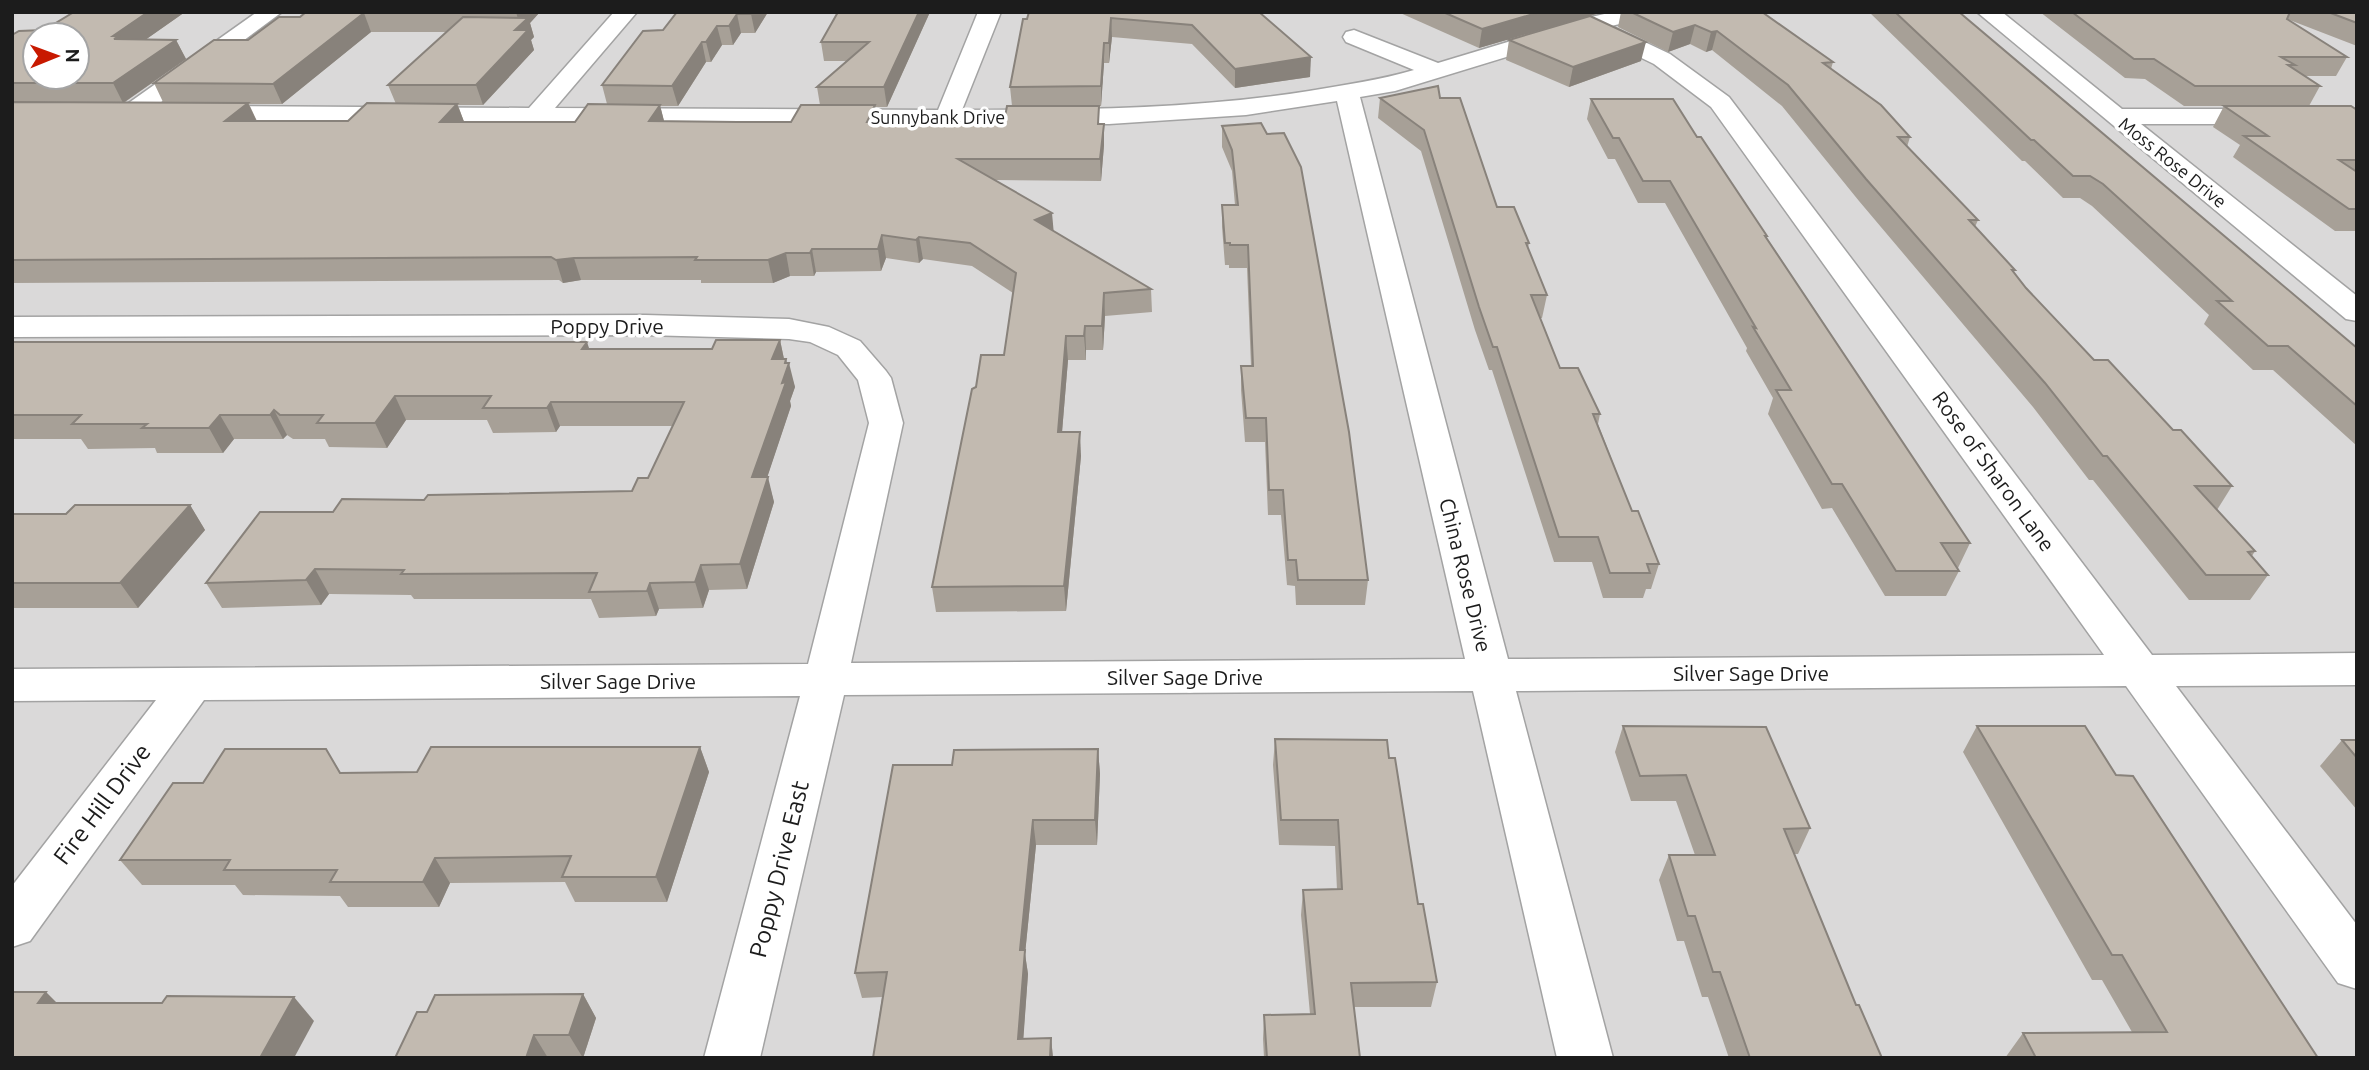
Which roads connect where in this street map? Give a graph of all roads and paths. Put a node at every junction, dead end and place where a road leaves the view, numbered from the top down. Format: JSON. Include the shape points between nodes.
{"nodes":[{"id":1,"x":271,"y":12,"type":"edge"},
{"id":2,"x":626,"y":12,"type":"edge"},
{"id":3,"x":990,"y":12,"type":"edge"},
{"id":4,"x":1642,"y":12,"type":"edge"},
{"id":5,"x":1989,"y":12,"type":"edge"},
{"id":6,"x":1587,"y":24,"type":"junction"},
{"id":7,"x":1354,"y":37,"type":"dead end"},
{"id":8,"x":1437,"y":71,"type":"junction"},
{"id":9,"x":1347,"y":93,"type":"junction"},
{"id":10,"x":105,"y":113,"type":"edge"},
{"id":11,"x":132,"y":113,"type":"junction"},
{"id":12,"x":536,"y":115,"type":"junction"},
{"id":13,"x":2116,"y":116,"type":"junction"},
{"id":14,"x":2357,"y":117,"type":"edge"},
{"id":15,"x":947,"y":118,"type":"junction"},
{"id":16,"x":2357,"y":312,"type":"edge"},
{"id":17,"x":12,"y":327,"type":"edge"},
{"id":18,"x":2357,"y":669,"type":"edge"},
{"id":19,"x":2141,"y":670,"type":"junction"},
{"id":20,"x":1491,"y":675,"type":"junction"},
{"id":21,"x":826,"y":679,"type":"junction"},
{"id":22,"x":192,"y":684,"type":"junction"},
{"id":23,"x":12,"y":685,"type":"edge"},
{"id":24,"x":12,"y":925,"type":"edge"},
{"id":25,"x":2357,"y":966,"type":"edge"},
{"id":26,"x":732,"y":1058,"type":"edge"},
{"id":27,"x":1585,"y":1058,"type":"edge"}],
"edges":[{"from":1,"to":11,"type":"street"},
{"from":2,"to":12,"type":"street"},
{"from":3,"to":15,"type":"street"},
{"from":4,"to":6,"type":"street","name":"Sunnybank Drive"},
{"from":5,"to":13,"type":"street","name":"Moss Rose Drive"},
{"from":6,"to":8,"type":"street","name":"Sunnybank Drive"},
{"from":6,"to":19,"type":"street","name":"Rose of Sharon Lane","via":[[1638,44],[1692,76],[1720,102]]},
{"from":7,"to":8,"type":"street"},
{"from":8,"to":9,"type":"street","name":"Sunnybank Drive"},
{"from":9,"to":15,"type":"street","name":"Sunnybank Drive","via":[[1172,114]]},
{"from":9,"to":20,"type":"street","name":"China Rose Drive"},
{"from":10,"to":11,"type":"street","name":"Sunnybank Drive"},
{"from":11,"to":12,"type":"street","name":"Sunnybank Drive"},
{"from":12,"to":15,"type":"street","name":"Sunnybank Drive"},
{"from":13,"to":14,"type":"street"},
{"from":13,"to":16,"type":"street","name":"Moss Rose Drive"},
{"from":17,"to":21,"type":"street","name":"Poppy Drive","via":[[645,325],[818,334],[849,348],[874,378],[886,423]]},
{"from":18,"to":19,"type":"street","name":"Silver Sage Drive"},
{"from":19,"to":20,"type":"street","name":"Silver Sage Drive"},
{"from":19,"to":25,"type":"street","name":"Rose of Sharon Lane"},
{"from":20,"to":21,"type":"street","name":"Silver Sage Drive"},
{"from":20,"to":27,"type":"street","name":"China Rose Drive"},
{"from":21,"to":22,"type":"street","name":"Silver Sage Drive"},
{"from":21,"to":26,"type":"street","name":"Poppy Drive East"},
{"from":22,"to":23,"type":"street","name":"Silver Sage Drive"},
{"from":22,"to":24,"type":"street","name":"Fire Hill Drive"}]}
